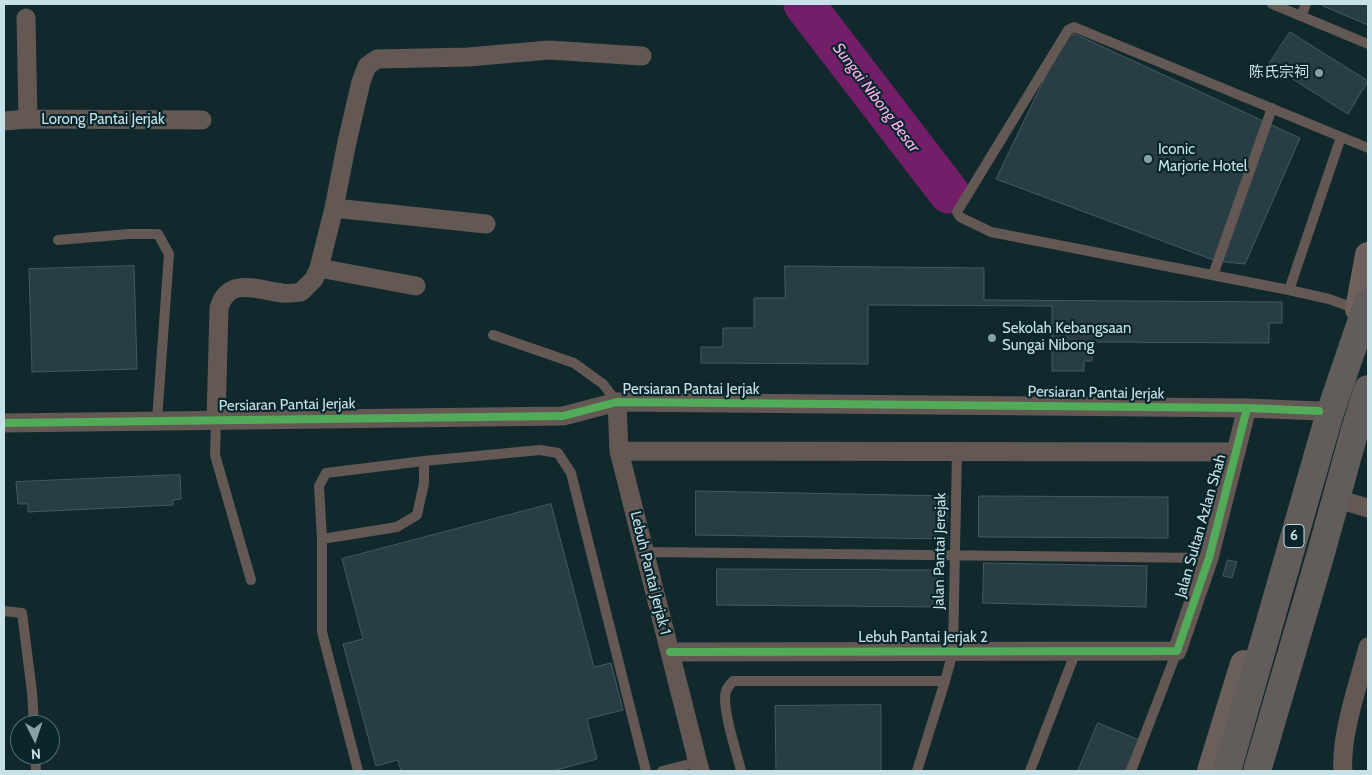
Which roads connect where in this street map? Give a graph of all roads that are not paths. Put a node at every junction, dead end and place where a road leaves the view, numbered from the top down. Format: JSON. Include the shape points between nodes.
{"nodes":[{"id":1,"x":1272,"y":4,"type":"edge"},
{"id":2,"x":1306,"y":4,"type":"edge"},
{"id":3,"x":1301,"y":16,"type":"junction"},
{"id":4,"x":26,"y":18,"type":"dead end"},
{"id":5,"x":1368,"y":44,"type":"edge"},
{"id":6,"x":642,"y":56,"type":"dead end"},
{"id":7,"x":1272,"y":108,"type":"junction"},
{"id":8,"x":28,"y":120,"type":"junction"},
{"id":9,"x":202,"y":120,"type":"dead end"},
{"id":10,"x":4,"y":121,"type":"edge"},
{"id":11,"x":1341,"y":137,"type":"junction"},
{"id":12,"x":1368,"y":148,"type":"edge"},
{"id":13,"x":334,"y":208,"type":"junction"},
{"id":14,"x":486,"y":224,"type":"dead end"},
{"id":15,"x":58,"y":240,"type":"dead end"},
{"id":16,"x":1368,"y":255,"type":"edge"},
{"id":17,"x":319,"y":268,"type":"junction"},
{"id":18,"x":1213,"y":275,"type":"junction"},
{"id":19,"x":416,"y":286,"type":"dead end"},
{"id":20,"x":1289,"y":290,"type":"junction"},
{"id":21,"x":1365,"y":300,"type":"edge"},
{"id":22,"x":493,"y":335,"type":"dead end"},
{"id":23,"x":1368,"y":389,"type":"edge"},
{"id":24,"x":617,"y":402,"type":"junction"},
{"id":25,"x":1247,"y":408,"type":"junction"},
{"id":26,"x":1319,"y":412,"type":"junction"},
{"id":27,"x":1368,"y":416,"type":"edge"},
{"id":28,"x":157,"y":420,"type":"junction"},
{"id":29,"x":216,"y":420,"type":"junction"},
{"id":30,"x":4,"y":423,"type":"edge"},
{"id":31,"x":619,"y":451,"type":"junction"},
{"id":32,"x":958,"y":451,"type":"junction"},
{"id":33,"x":1236,"y":452,"type":"junction"},
{"id":34,"x":424,"y":461,"type":"junction"},
{"id":35,"x":1356,"y":504,"type":"edge"},
{"id":36,"x":322,"y":539,"type":"junction"},
{"id":37,"x":644,"y":552,"type":"junction"},
{"id":38,"x":955,"y":556,"type":"junction"},
{"id":39,"x":1209,"y":558,"type":"junction"},
{"id":40,"x":251,"y":580,"type":"dead end"},
{"id":41,"x":4,"y":611,"type":"edge"},
{"id":42,"x":1368,"y":647,"type":"edge"},
{"id":43,"x":1076,"y":651,"type":"junction"},
{"id":44,"x":1177,"y":651,"type":"junction"},
{"id":45,"x":670,"y":652,"type":"junction"},
{"id":46,"x":953,"y":652,"type":"junction"},
{"id":47,"x":944,"y":681,"type":"junction"},
{"id":48,"x":33,"y":715,"type":"edge"},
{"id":49,"x":698,"y":767,"type":"edge"},
{"id":50,"x":358,"y":771,"type":"edge"},
{"id":51,"x":646,"y":771,"type":"edge"},
{"id":52,"x":662,"y":771,"type":"edge"},
{"id":53,"x":741,"y":771,"type":"edge"},
{"id":54,"x":917,"y":771,"type":"edge"},
{"id":55,"x":1030,"y":771,"type":"edge"},
{"id":56,"x":1131,"y":771,"type":"edge"},
{"id":57,"x":1211,"y":771,"type":"edge"},
{"id":58,"x":1227,"y":771,"type":"edge"},
{"id":59,"x":1256,"y":771,"type":"edge"},
{"id":60,"x":1268,"y":771,"type":"edge"},
{"id":61,"x":1343,"y":771,"type":"edge"}],
"edges":[{"from":1,"to":3,"type":"lane"},
{"from":2,"to":3,"type":"lane"},
{"from":3,"to":5,"type":"lane"},
{"from":4,"to":8,"type":"street"},
{"from":6,"to":13,"type":"street","via":[[549,50],[468,57],[377,59],[368,66],[361,82]]},
{"from":7,"to":11,"type":"lane"},
{"from":7,"to":18,"type":"lane"},
{"from":7,"to":18,"type":"lane","via":[[1074,27],[1068,30],[957,212],[960,217],[991,232]]},
{"from":8,"to":9,"type":"street","name":"Lorong Pantai Jerjak"},
{"from":8,"to":10,"type":"street","name":"Lorong Pantai Jerjak"},
{"from":11,"to":12,"type":"lane"},
{"from":11,"to":20,"type":"lane"},
{"from":13,"to":14,"type":"street"},
{"from":13,"to":17,"type":"street"},
{"from":15,"to":28,"type":"lane","via":[[158,234],[169,254]]},
{"from":16,"to":21,"type":"main road","number":"6"},
{"from":17,"to":19,"type":"street"},
{"from":17,"to":29,"type":"street","via":[[314,279],[301,292],[284,294],[245,287],[230,289],[222,297],[218,308]]},
{"from":18,"to":20,"type":"lane"},
{"from":20,"to":21,"type":"lane","via":[[1329,299]]},
{"from":21,"to":26,"type":"main road","number":"6"},
{"from":21,"to":58,"type":"highway","number":"6"},
{"from":22,"to":24,"type":"lane","via":[[574,363],[603,384]]},
{"from":23,"to":59,"type":"highway","number":"6"},
{"from":24,"to":25,"type":"street","name":"Persiaran Pantai Jerjak"},
{"from":24,"to":29,"type":"street","name":"Persiaran Pantai Jerjak","via":[[564,416]]},
{"from":24,"to":31,"type":"street","name":"Lebuh Pantai Jerjak 1"},
{"from":25,"to":26,"type":"street","name":"Persiaran Pantai Jerjak"},
{"from":25,"to":33,"type":"street","name":"Jalan Sultan Azlan Shah"},
{"from":26,"to":57,"type":"main road","number":"6"},
{"from":27,"to":35,"type":"main road"},
{"from":28,"to":29,"type":"street","name":"Persiaran Pantai Jerjak"},
{"from":28,"to":30,"type":"street","name":"Persiaran Pantai Jerjak"},
{"from":29,"to":40,"type":"lane","via":[[215,455]]},
{"from":31,"to":32,"type":"street"},
{"from":31,"to":37,"type":"street","name":"Lebuh Pantai Jerjak 1"},
{"from":32,"to":33,"type":"street"},
{"from":32,"to":38,"type":"lane","name":"Jalan Pantai Jerejak"},
{"from":33,"to":39,"type":"street","name":"Jalan Sultan Azlan Shah"},
{"from":34,"to":36,"type":"lane","via":[[424,483],[417,515],[397,527]]},
{"from":34,"to":36,"type":"lane","via":[[326,473],[319,486]]},
{"from":34,"to":51,"type":"lane","via":[[540,450],[558,453],[570,473]]},
{"from":35,"to":60,"type":"main road"},
{"from":36,"to":50,"type":"lane","via":[[322,632]]},
{"from":37,"to":38,"type":"lane"},
{"from":37,"to":45,"type":"street","name":"Lebuh Pantai Jerjak 1"},
{"from":38,"to":39,"type":"lane"},
{"from":38,"to":46,"type":"lane","name":"Jalan Pantai Jerejak"},
{"from":39,"to":44,"type":"street","name":"Jalan Sultan Azlan Shah"},
{"from":41,"to":48,"type":"lane","via":[[22,613]]},
{"from":42,"to":61,"type":"street","via":[[1346,733]]},
{"from":43,"to":44,"type":"street","name":"Lebuh Pantai Jerjak 2"},
{"from":43,"to":46,"type":"street","name":"Lebuh Pantai Jerjak 2"},
{"from":43,"to":55,"type":"lane"},
{"from":44,"to":56,"type":"lane"},
{"from":45,"to":46,"type":"street","name":"Lebuh Pantai Jerjak 2"},
{"from":45,"to":49,"type":"street","name":"Lebuh Pantai Jerjak 1"},
{"from":46,"to":47,"type":"lane","name":"Jalan Pantai Jerejak"},
{"from":47,"to":53,"type":"lane","via":[[733,681],[726,690],[726,703]]},
{"from":47,"to":54,"type":"lane","name":"Jalan Pantai Jerejak"},
{"from":49,"to":52,"type":"lane"}]}
